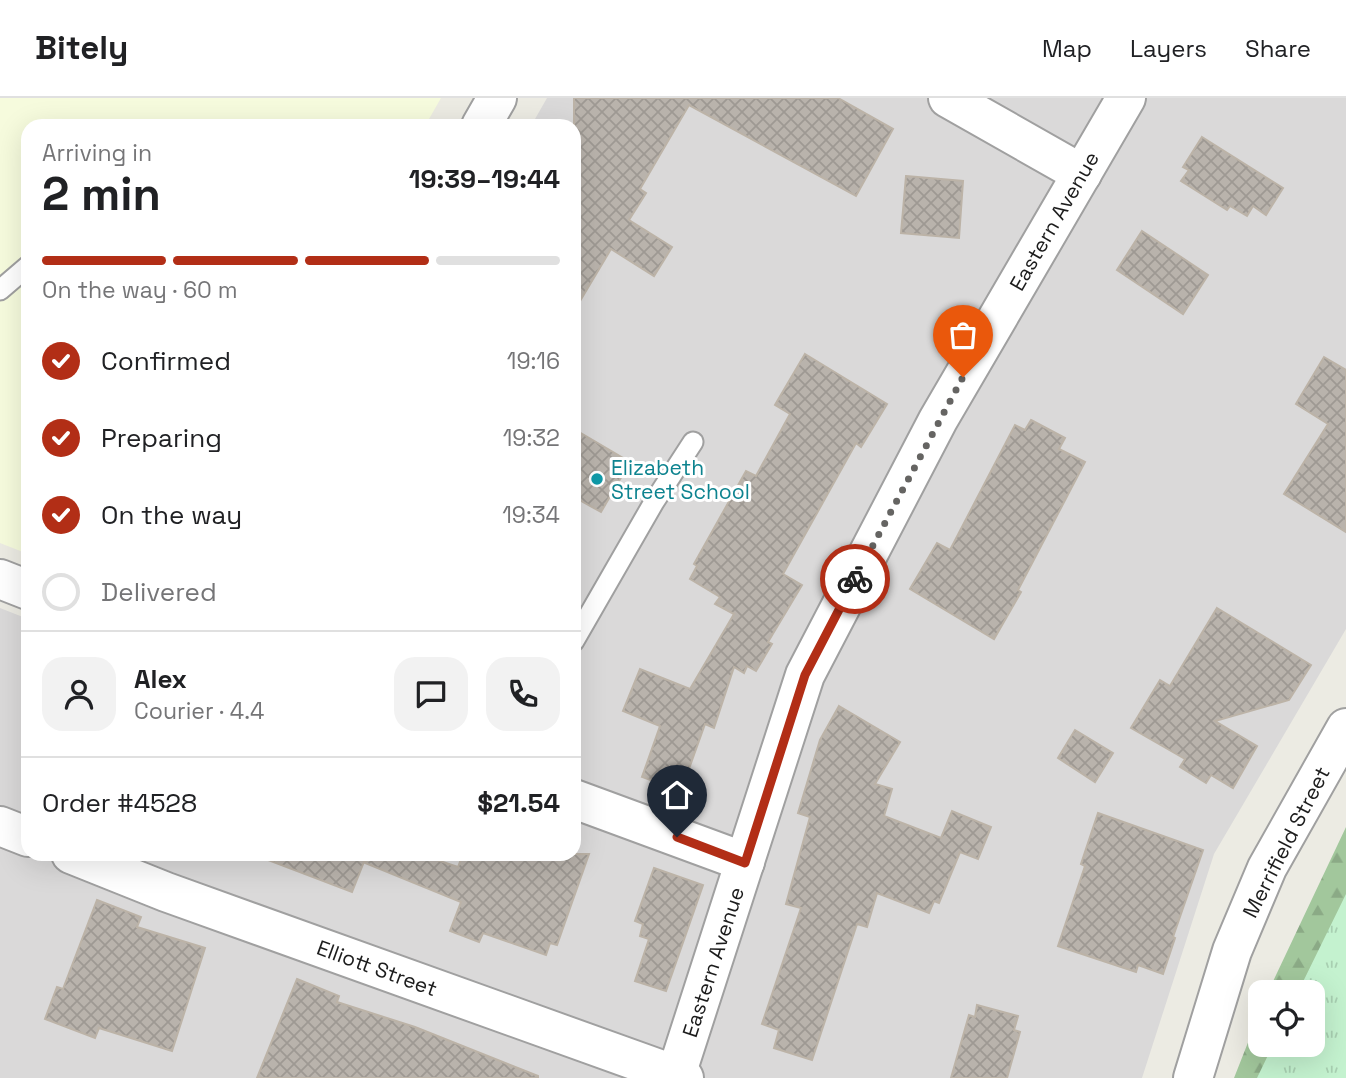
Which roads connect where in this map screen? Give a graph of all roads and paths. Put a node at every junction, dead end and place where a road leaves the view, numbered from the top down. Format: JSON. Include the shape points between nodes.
{"nodes":[{"id":1,"x":497,"y":98,"type":"edge"},
{"id":2,"x":948,"y":98,"type":"edge"},
{"id":3,"x":1126,"y":98,"type":"edge"},
{"id":4,"x":485,"y":119,"type":"edge"},
{"id":5,"x":1082,"y":174,"type":"junction"},
{"id":6,"x":21,"y":272,"type":"edge"},
{"id":7,"x":0,"y":290,"type":"edge"},
{"id":8,"x":693,"y":442,"type":"dead end"},
{"id":9,"x":0,"y":579,"type":"edge"},
{"id":10,"x":21,"y":587,"type":"edge"},
{"id":11,"x":581,"y":629,"type":"edge"},
{"id":12,"x":1346,"y":728,"type":"edge"},
{"id":13,"x":581,"y":802,"type":"edge"},
{"id":14,"x":0,"y":826,"type":"edge"},
{"id":15,"x":21,"y":834,"type":"edge"},
{"id":16,"x":88,"y":861,"type":"edge"},
{"id":17,"x":745,"y":863,"type":"junction"},
{"id":18,"x":679,"y":1077,"type":"edge"},
{"id":19,"x":1193,"y":1078,"type":"edge"}],
"edges":[{"from":1,"to":4,"type":"street"},
{"from":2,"to":5,"type":"street"},
{"from":3,"to":5,"type":"street","name":"Eastern Avenue"},
{"from":5,"to":17,"type":"street","name":"Eastern Avenue","via":[[938,420],[805,675]]},
{"from":6,"to":7,"type":"lane"},
{"from":8,"to":11,"type":"lane"},
{"from":9,"to":10,"type":"street"},
{"from":12,"to":19,"type":"street","name":"Merrifield Street","via":[[1267,867],[1232,951]]},
{"from":13,"to":17,"type":"street"},
{"from":14,"to":15,"type":"street"},
{"from":16,"to":18,"type":"street","name":"Elliott Street"},
{"from":17,"to":18,"type":"street","name":"Eastern Avenue"}]}
